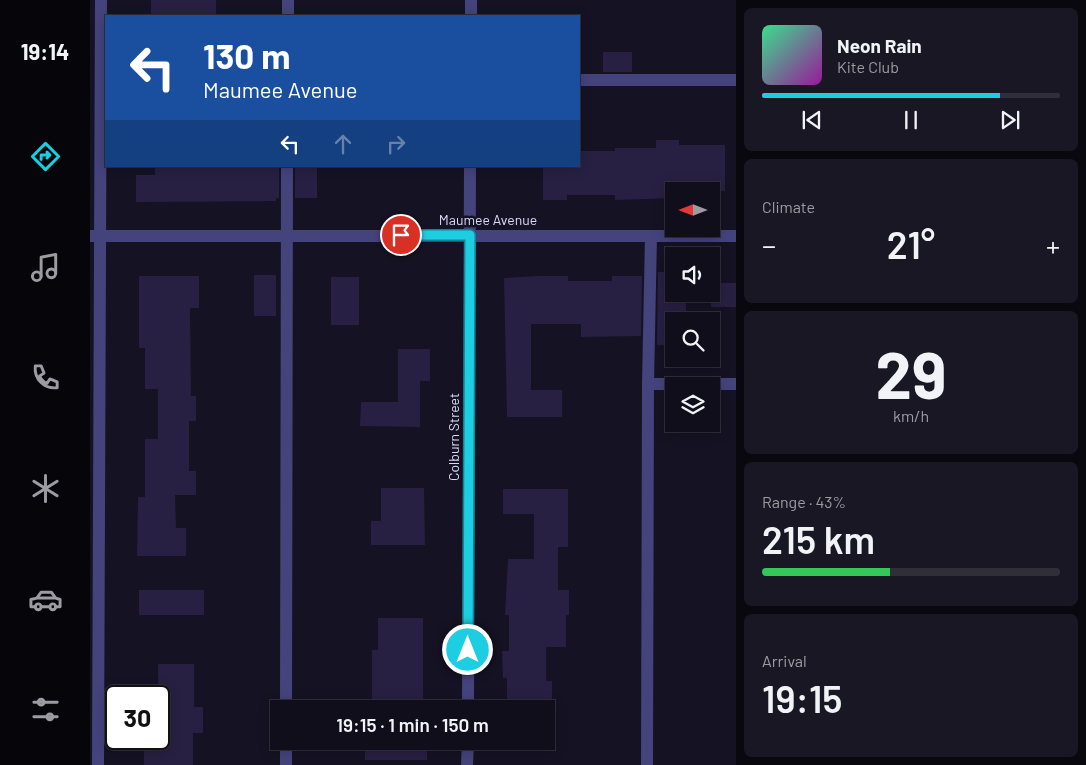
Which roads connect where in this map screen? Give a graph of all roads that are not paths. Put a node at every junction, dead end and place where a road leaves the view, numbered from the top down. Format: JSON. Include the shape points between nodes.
{"nodes":[{"id":1,"x":101,"y":0,"type":"edge"},
{"id":2,"x":288,"y":0,"type":"edge"},
{"id":3,"x":471,"y":0,"type":"edge"},
{"id":4,"x":288,"y":15,"type":"edge"},
{"id":5,"x":471,"y":15,"type":"edge"},
{"id":6,"x":580,"y":80,"type":"edge"},
{"id":7,"x":736,"y":80,"type":"edge"},
{"id":8,"x":287,"y":167,"type":"edge"},
{"id":9,"x":470,"y":167,"type":"edge"},
{"id":10,"x":470,"y":235,"type":"junction"},
{"id":11,"x":95,"y":236,"type":"edge"},
{"id":12,"x":287,"y":236,"type":"junction"},
{"id":13,"x":651,"y":236,"type":"junction"},
{"id":14,"x":736,"y":236,"type":"edge"},
{"id":15,"x":648,"y":384,"type":"junction"},
{"id":16,"x":736,"y":384,"type":"edge"},
{"id":17,"x":286,"y":700,"type":"edge"},
{"id":18,"x":468,"y":700,"type":"edge"},
{"id":19,"x":286,"y":750,"type":"edge"},
{"id":20,"x":468,"y":750,"type":"edge"},
{"id":21,"x":98,"y":765,"type":"edge"},
{"id":22,"x":286,"y":765,"type":"edge"},
{"id":23,"x":467,"y":765,"type":"edge"},
{"id":24,"x":647,"y":765,"type":"edge"}],
"edges":[{"from":1,"to":11,"type":"street"},
{"from":2,"to":4,"type":"street"},
{"from":3,"to":5,"type":"street"},
{"from":6,"to":7,"type":"street"},
{"from":8,"to":12,"type":"street"},
{"from":9,"to":10,"type":"street","name":"Colburn Street"},
{"from":10,"to":12,"type":"street","name":"Maumee Avenue"},
{"from":10,"to":13,"type":"street","name":"Maumee Avenue"},
{"from":10,"to":18,"type":"street","name":"Colburn Street"},
{"from":11,"to":12,"type":"street","name":"Maumee Avenue"},
{"from":11,"to":21,"type":"street"},
{"from":12,"to":17,"type":"street"},
{"from":13,"to":14,"type":"street","name":"Maumee Avenue"},
{"from":13,"to":15,"type":"street"},
{"from":15,"to":16,"type":"street"},
{"from":15,"to":24,"type":"street"},
{"from":19,"to":22,"type":"street"},
{"from":20,"to":23,"type":"street"}]}
